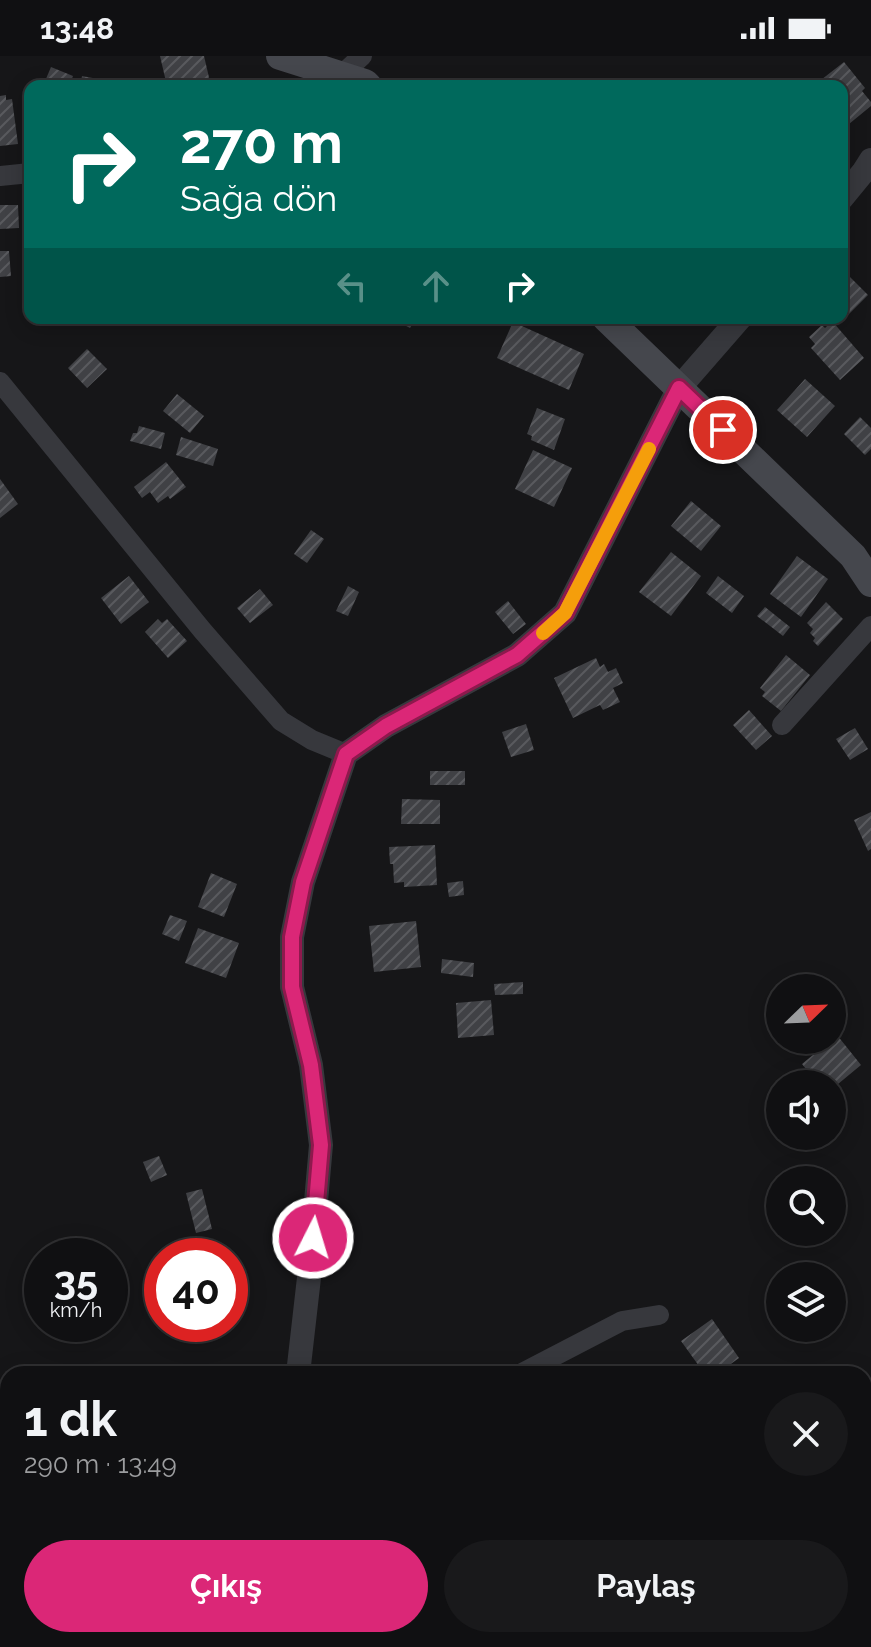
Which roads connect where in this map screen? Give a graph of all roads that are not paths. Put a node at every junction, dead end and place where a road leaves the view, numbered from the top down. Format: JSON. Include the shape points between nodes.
{"nodes":[{"id":1,"x":280,"y":56,"type":"edge"},
{"id":2,"x":351,"y":76,"type":"edge"},
{"id":3,"x":871,"y":160,"type":"edge"},
{"id":4,"x":24,"y":174,"type":"edge"},
{"id":5,"x":0,"y":176,"type":"edge"},
{"id":6,"x":848,"y":191,"type":"edge"},
{"id":7,"x":612,"y":324,"type":"edge"},
{"id":8,"x":735,"y":324,"type":"edge"},
{"id":9,"x":0,"y":382,"type":"edge"},
{"id":10,"x":679,"y":388,"type":"junction"},
{"id":11,"x":871,"y":583,"type":"edge"},
{"id":12,"x":871,"y":626,"type":"edge"},
{"id":13,"x":782,"y":725,"type":"dead end"},
{"id":14,"x":346,"y":754,"type":"junction"},
{"id":15,"x":659,"y":1315,"type":"dead end"},
{"id":16,"x":299,"y":1366,"type":"edge"},
{"id":17,"x":535,"y":1366,"type":"edge"}],
"edges":[{"from":1,"to":2,"type":"main road"},
{"from":3,"to":6,"type":"street"},
{"from":4,"to":5,"type":"street"},
{"from":7,"to":10,"type":"main road"},
{"from":8,"to":10,"type":"street"},
{"from":9,"to":14,"type":"street","via":[[281,721]]},
{"from":10,"to":11,"type":"main road","via":[[853,556]]},
{"from":10,"to":14,"type":"street","via":[[565,613],[517,655],[386,726]]},
{"from":12,"to":13,"type":"street"},
{"from":14,"to":16,"type":"street","via":[[303,882],[292,937],[292,987],[311,1065],[321,1145]]},
{"from":15,"to":17,"type":"street","via":[[622,1321]]}]}
